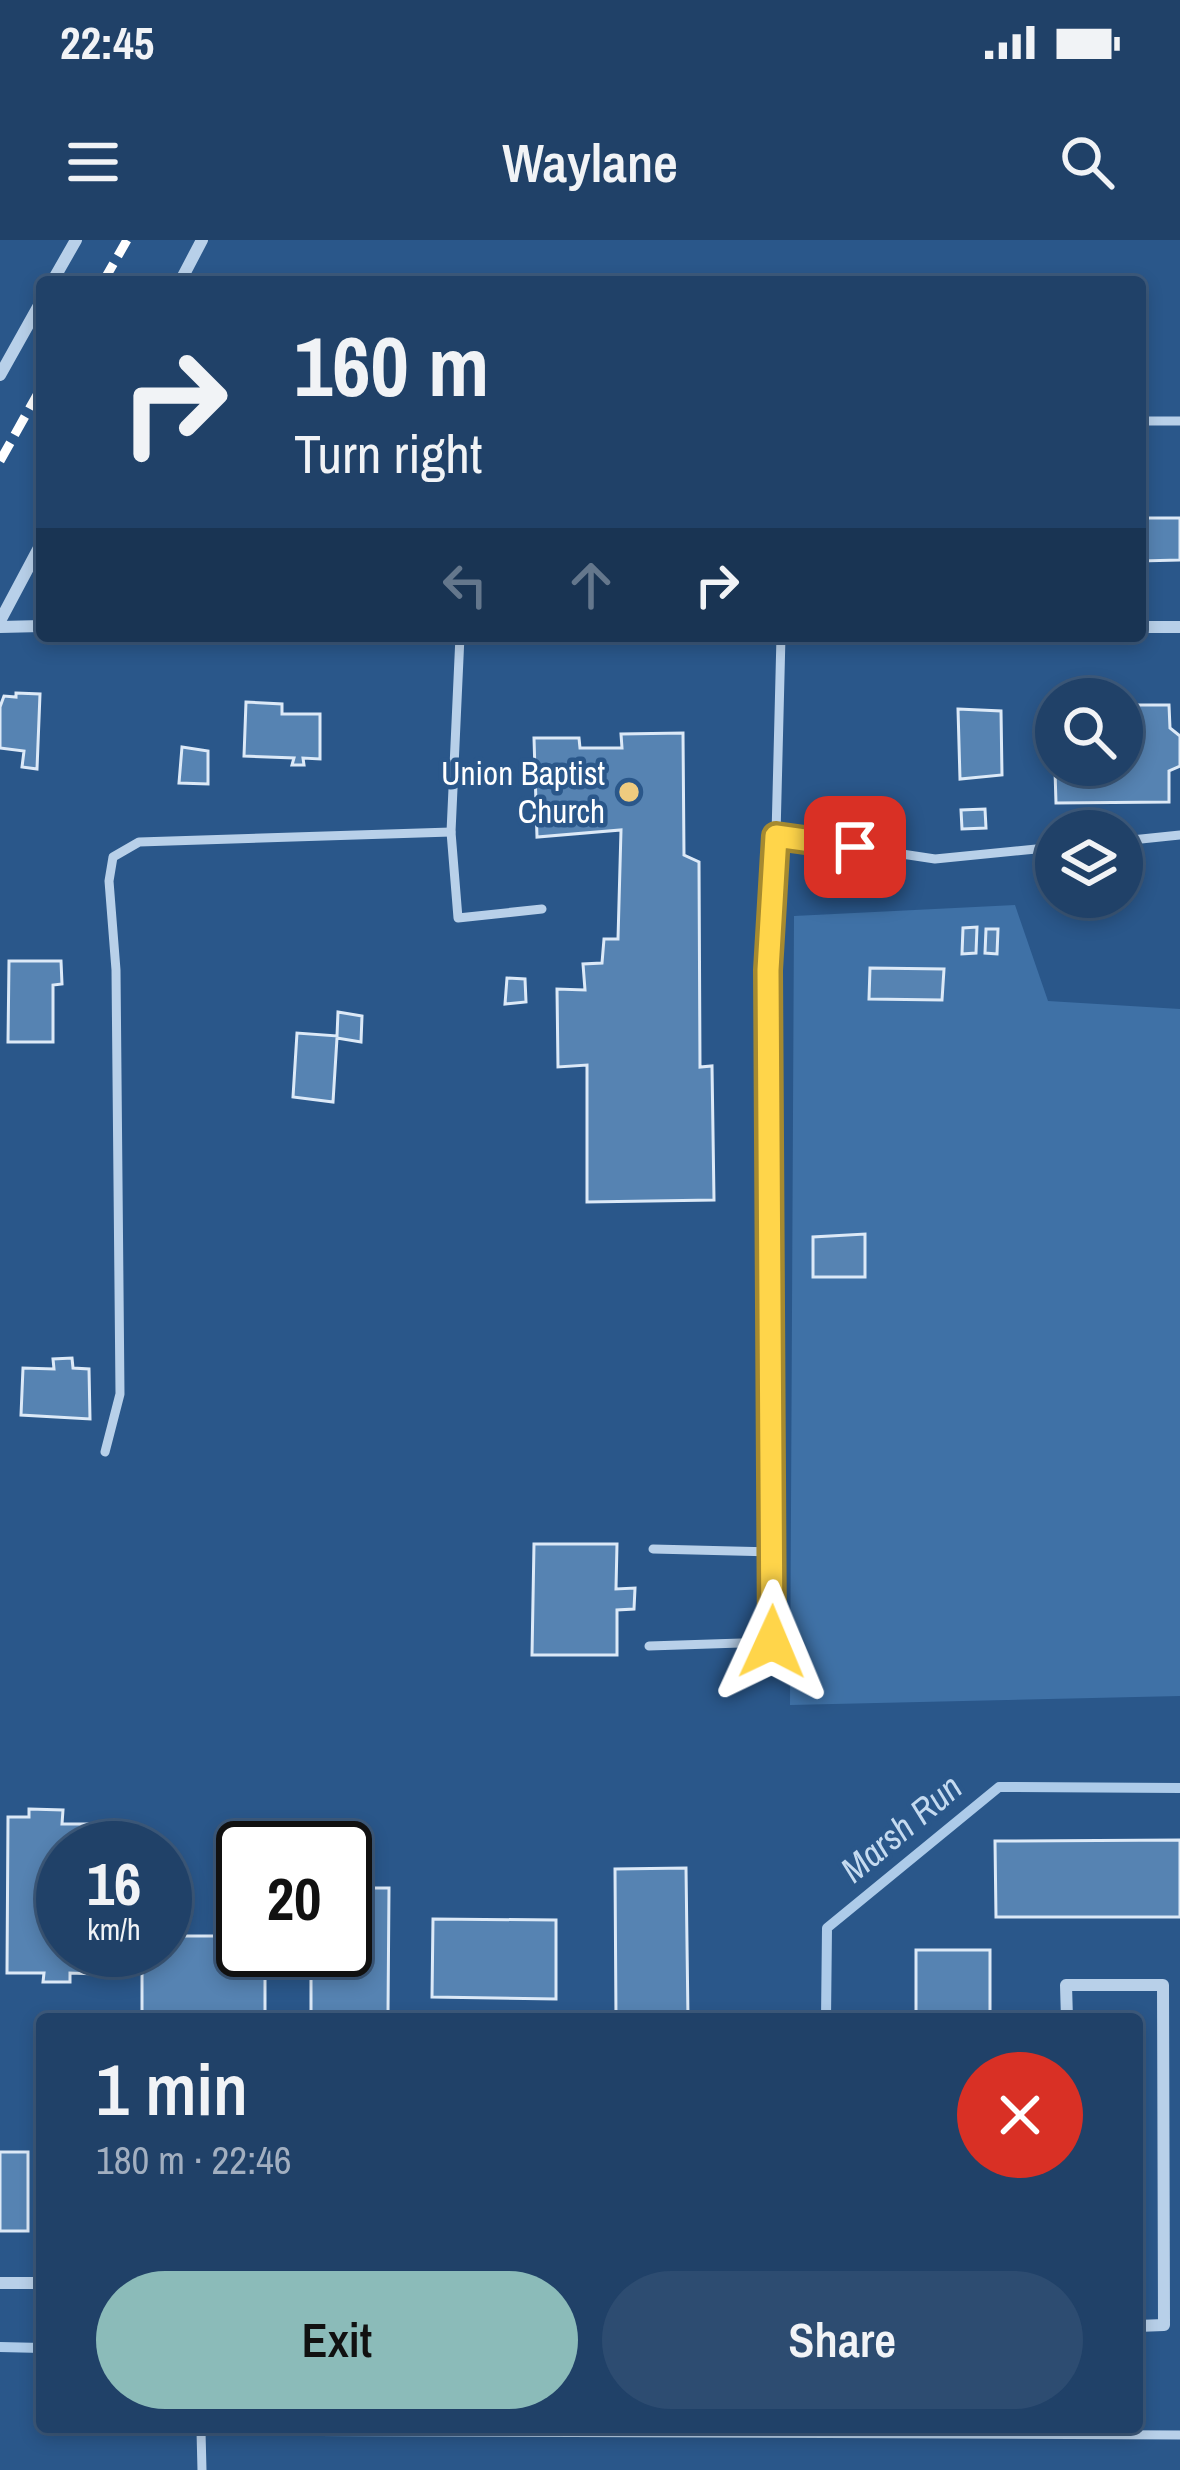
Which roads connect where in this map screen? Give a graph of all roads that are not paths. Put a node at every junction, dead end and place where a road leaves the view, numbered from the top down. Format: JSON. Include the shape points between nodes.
{"nodes":[{"id":1,"x":76,"y":240,"type":"edge"},
{"id":2,"x":202,"y":240,"type":"edge"},
{"id":3,"x":55,"y":276,"type":"edge"},
{"id":4,"x":183,"y":276,"type":"edge"},
{"id":5,"x":36,"y":311,"type":"edge"},
{"id":6,"x":0,"y":375,"type":"edge"},
{"id":7,"x":1146,"y":421,"type":"edge"},
{"id":8,"x":1180,"y":421,"type":"edge"},
{"id":9,"x":36,"y":554,"type":"edge"},
{"id":10,"x":0,"y":624,"type":"edge"},
{"id":11,"x":36,"y":626,"type":"edge"},
{"id":12,"x":1146,"y":627,"type":"edge"},
{"id":13,"x":1180,"y":627,"type":"edge"},
{"id":14,"x":460,"y":642,"type":"edge"},
{"id":15,"x":781,"y":642,"type":"edge"},
{"id":16,"x":451,"y":832,"type":"junction"},
{"id":17,"x":1180,"y":835,"type":"edge"},
{"id":18,"x":776,"y":836,"type":"junction"},
{"id":19,"x":1143,"y":839,"type":"edge"},
{"id":20,"x":1035,"y":849,"type":"edge"},
{"id":21,"x":542,"y":910,"type":"dead end"},
{"id":22,"x":105,"y":1452,"type":"dead end"},
{"id":23,"x":653,"y":1549,"type":"dead end"},
{"id":24,"x":774,"y":1552,"type":"junction"},
{"id":25,"x":649,"y":1646,"type":"dead end"},
{"id":26,"x":1067,"y":2013,"type":"edge"},
{"id":27,"x":0,"y":2283,"type":"edge"},
{"id":28,"x":36,"y":2283,"type":"edge"},
{"id":29,"x":1143,"y":2326,"type":"edge"},
{"id":30,"x":201,"y":2433,"type":"edge"},
{"id":31,"x":690,"y":2433,"type":"edge"},
{"id":32,"x":1180,"y":2435,"type":"edge"},
{"id":33,"x":202,"y":2470,"type":"edge"}],
"edges":[{"from":1,"to":3,"type":"street"},
{"from":2,"to":4,"type":"street"},
{"from":5,"to":6,"type":"street"},
{"from":7,"to":8,"type":"lane"},
{"from":9,"to":10,"type":"street"},
{"from":10,"to":11,"type":"street"},
{"from":12,"to":13,"type":"street"},
{"from":14,"to":16,"type":"lane"},
{"from":15,"to":18,"type":"lane"},
{"from":16,"to":21,"type":"lane","via":[[458,918]]},
{"from":16,"to":22,"type":"lane","via":[[139,842],[113,857],[120,1394]]},
{"from":17,"to":19,"type":"lane"},
{"from":18,"to":20,"type":"lane","via":[[935,859]]},
{"from":18,"to":24,"type":"lane","via":[[768,970]]},
{"from":23,"to":24,"type":"lane"},
{"from":24,"to":25,"type":"lane","via":[[772,1642]]},
{"from":26,"to":29,"type":"street","via":[[1066,1985],[1163,1985],[1164,2325]]},
{"from":27,"to":28,"type":"street"},
{"from":30,"to":33,"type":"lane"},
{"from":31,"to":32,"type":"lane"}]}
